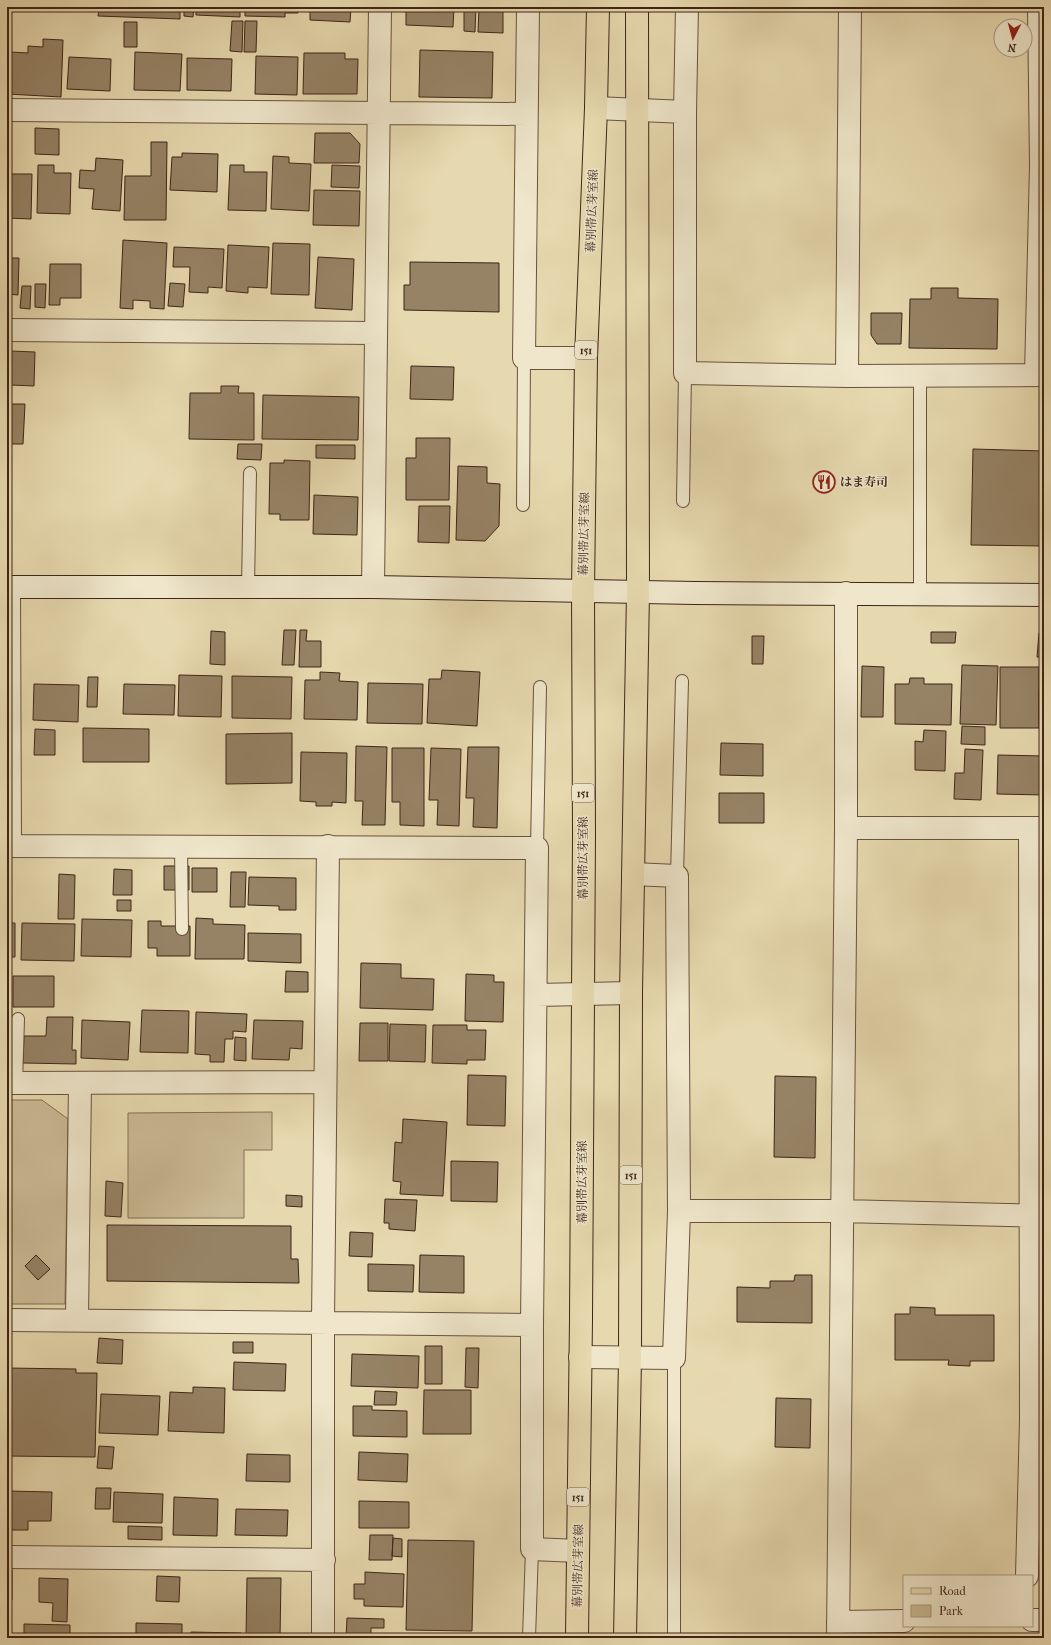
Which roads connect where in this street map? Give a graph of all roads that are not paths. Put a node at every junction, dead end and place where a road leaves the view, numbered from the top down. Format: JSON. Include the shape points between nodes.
{"nodes":[{"id":1,"x":380,"y":7,"type":"edge"},
{"id":2,"x":528,"y":7,"type":"edge"},
{"id":3,"x":598,"y":7,"type":"edge"},
{"id":4,"x":637,"y":7,"type":"edge"},
{"id":5,"x":686,"y":7,"type":"edge"},
{"id":6,"x":850,"y":7,"type":"edge"},
{"id":7,"x":1039,"y":7,"type":"edge"},
{"id":8,"x":596,"y":108,"type":"junction"},
{"id":9,"x":7,"y":110,"type":"edge"},
{"id":10,"x":636,"y":110,"type":"junction"},
{"id":11,"x":378,"y":111,"type":"junction"},
{"id":12,"x":685,"y":112,"type":"junction"},
{"id":13,"x":526,"y":114,"type":"junction"},
{"id":14,"x":1042,"y":165,"type":"edge"},
{"id":15,"x":7,"y":330,"type":"edge"},
{"id":16,"x":376,"y":333,"type":"junction"},
{"id":17,"x":524,"y":358,"type":"junction"},
{"id":18,"x":586,"y":358,"type":"junction"},
{"id":19,"x":685,"y":373,"type":"junction"},
{"id":20,"x":920,"y":375,"type":"junction"},
{"id":21,"x":1040,"y":375,"type":"edge"},
{"id":22,"x":847,"y":376,"type":"junction"},
{"id":23,"x":250,"y":473,"type":"dead end"},
{"id":24,"x":683,"y":501,"type":"dead end"},
{"id":25,"x":523,"y":505,"type":"dead end"},
{"id":26,"x":8,"y":587,"type":"edge"},
{"id":27,"x":248,"y":587,"type":"junction"},
{"id":28,"x":373,"y":587,"type":"junction"},
{"id":29,"x":583,"y":591,"type":"junction"},
{"id":30,"x":638,"y":592,"type":"junction"},
{"id":31,"x":846,"y":593,"type":"junction"},
{"id":32,"x":920,"y":594,"type":"junction"},
{"id":33,"x":1044,"y":595,"type":"edge"},
{"id":34,"x":682,"y":681,"type":"dead end"},
{"id":35,"x":540,"y":687,"type":"dead end"},
{"id":36,"x":846,"y":828,"type":"junction"},
{"id":37,"x":1037,"y":828,"type":"edge"},
{"id":38,"x":9,"y":846,"type":"edge"},
{"id":39,"x":181,"y":846,"type":"junction"},
{"id":40,"x":328,"y":846,"type":"junction"},
{"id":41,"x":537,"y":848,"type":"junction"},
{"id":42,"x":633,"y":874,"type":"junction"},
{"id":43,"x":677,"y":876,"type":"junction"},
{"id":44,"x":182,"y":929,"type":"dead end"},
{"id":45,"x":631,"y":993,"type":"junction"},
{"id":46,"x":536,"y":994,"type":"junction"},
{"id":47,"x":583,"y":995,"type":"junction"},
{"id":48,"x":18,"y":1019,"type":"dead end"},
{"id":49,"x":1038,"y":1022,"type":"edge"},
{"id":50,"x":325,"y":1082,"type":"junction"},
{"id":51,"x":12,"y":1083,"type":"edge"},
{"id":52,"x":80,"y":1083,"type":"junction"},
{"id":53,"x":679,"y":1211,"type":"junction"},
{"id":54,"x":841,"y":1211,"type":"junction"},
{"id":55,"x":1037,"y":1216,"type":"edge"},
{"id":56,"x":7,"y":1320,"type":"edge"},
{"id":57,"x":77,"y":1320,"type":"junction"},
{"id":58,"x":323,"y":1322,"type":"junction"},
{"id":59,"x":532,"y":1325,"type":"junction"},
{"id":60,"x":580,"y":1357,"type":"junction"},
{"id":61,"x":630,"y":1358,"type":"junction"},
{"id":62,"x":674,"y":1358,"type":"junction"},
{"id":63,"x":1038,"y":1419,"type":"edge"},
{"id":64,"x":532,"y":1549,"type":"junction"},
{"id":65,"x":578,"y":1551,"type":"junction"},
{"id":66,"x":7,"y":1557,"type":"edge"},
{"id":67,"x":324,"y":1560,"type":"junction"},
{"id":68,"x":1028,"y":1575,"type":"edge"},
{"id":69,"x":1033,"y":1620,"type":"edge"},
{"id":70,"x":1044,"y":1620,"type":"edge"},
{"id":71,"x":903,"y":1621,"type":"edge"},
{"id":72,"x":838,"y":1630,"type":"edge"},
{"id":73,"x":323,"y":1638,"type":"edge"},
{"id":74,"x":529,"y":1638,"type":"edge"},
{"id":75,"x":577,"y":1638,"type":"edge"},
{"id":76,"x":626,"y":1638,"type":"edge"},
{"id":77,"x":674,"y":1638,"type":"edge"}],
"edges":[{"from":1,"to":11,"type":"street"},
{"from":2,"to":13,"type":"street"},
{"from":3,"to":8,"type":"main road","name":"幕別帯広芽室線","number":"151"},
{"from":4,"to":10,"type":"main road","number":"151"},
{"from":5,"to":12,"type":"street"},
{"from":6,"to":22,"type":"street"},
{"from":7,"to":14,"type":"street"},
{"from":8,"to":10,"type":"street"},
{"from":8,"to":18,"type":"main road","name":"幕別帯広芽室線","number":"151"},
{"from":9,"to":11,"type":"street"},
{"from":10,"to":12,"type":"street"},
{"from":10,"to":30,"type":"main road","number":"151"},
{"from":11,"to":13,"type":"street"},
{"from":11,"to":16,"type":"street"},
{"from":12,"to":19,"type":"street"},
{"from":13,"to":17,"type":"street"},
{"from":14,"to":21,"type":"street"},
{"from":15,"to":16,"type":"street"},
{"from":16,"to":28,"type":"street"},
{"from":17,"to":18,"type":"street"},
{"from":17,"to":25,"type":"lane"},
{"from":18,"to":29,"type":"main road","name":"幕別帯広芽室線","number":"151"},
{"from":19,"to":22,"type":"street"},
{"from":19,"to":24,"type":"lane"},
{"from":20,"to":21,"type":"street"},
{"from":20,"to":22,"type":"street"},
{"from":20,"to":32,"type":"lane"},
{"from":23,"to":27,"type":"lane"},
{"from":26,"to":27,"type":"street"},
{"from":26,"to":38,"type":"street"},
{"from":27,"to":28,"type":"street"},
{"from":28,"to":29,"type":"street"},
{"from":29,"to":30,"type":"street"},
{"from":29,"to":47,"type":"main road","name":"幕別帯広芽室線","number":"151"},
{"from":30,"to":31,"type":"street"},
{"from":30,"to":42,"type":"main road","number":"151"},
{"from":31,"to":32,"type":"street"},
{"from":31,"to":36,"type":"street"},
{"from":32,"to":33,"type":"street"},
{"from":34,"to":43,"type":"lane"},
{"from":35,"to":41,"type":"lane"},
{"from":36,"to":37,"type":"street"},
{"from":36,"to":54,"type":"street"},
{"from":37,"to":49,"type":"street"},
{"from":38,"to":39,"type":"street"},
{"from":39,"to":40,"type":"street"},
{"from":39,"to":44,"type":"lane"},
{"from":40,"to":41,"type":"street"},
{"from":40,"to":50,"type":"street"},
{"from":41,"to":46,"type":"street"},
{"from":42,"to":43,"type":"street"},
{"from":42,"to":45,"type":"main road","number":"151"},
{"from":43,"to":53,"type":"street"},
{"from":45,"to":47,"type":"street"},
{"from":45,"to":61,"type":"main road","number":"151"},
{"from":46,"to":47,"type":"street"},
{"from":46,"to":59,"type":"street"},
{"from":47,"to":60,"type":"main road","name":"幕別帯広芽室線","number":"151"},
{"from":48,"to":51,"type":"lane"},
{"from":49,"to":55,"type":"street"},
{"from":50,"to":52,"type":"street"},
{"from":50,"to":58,"type":"street"},
{"from":51,"to":52,"type":"street"},
{"from":52,"to":57,"type":"street"},
{"from":53,"to":54,"type":"street"},
{"from":53,"to":62,"type":"street"},
{"from":54,"to":55,"type":"street"},
{"from":54,"to":72,"type":"street"},
{"from":55,"to":63,"type":"street"},
{"from":56,"to":57,"type":"street"},
{"from":57,"to":58,"type":"street"},
{"from":58,"to":59,"type":"street"},
{"from":58,"to":67,"type":"street"},
{"from":59,"to":64,"type":"street"},
{"from":60,"to":61,"type":"street"},
{"from":60,"to":65,"type":"main road","name":"幕別帯広芽室線","number":"151"},
{"from":61,"to":62,"type":"street"},
{"from":61,"to":76,"type":"main road","number":"151"},
{"from":62,"to":77,"type":"lane"},
{"from":63,"to":68,"type":"street"},
{"from":64,"to":65,"type":"street"},
{"from":64,"to":74,"type":"lane"},
{"from":65,"to":75,"type":"main road","name":"幕別帯広芽室線","number":"151"},
{"from":66,"to":67,"type":"street"},
{"from":67,"to":73,"type":"street"},
{"from":69,"to":70,"type":"street"},
{"from":71,"to":72,"type":"street"}]}
